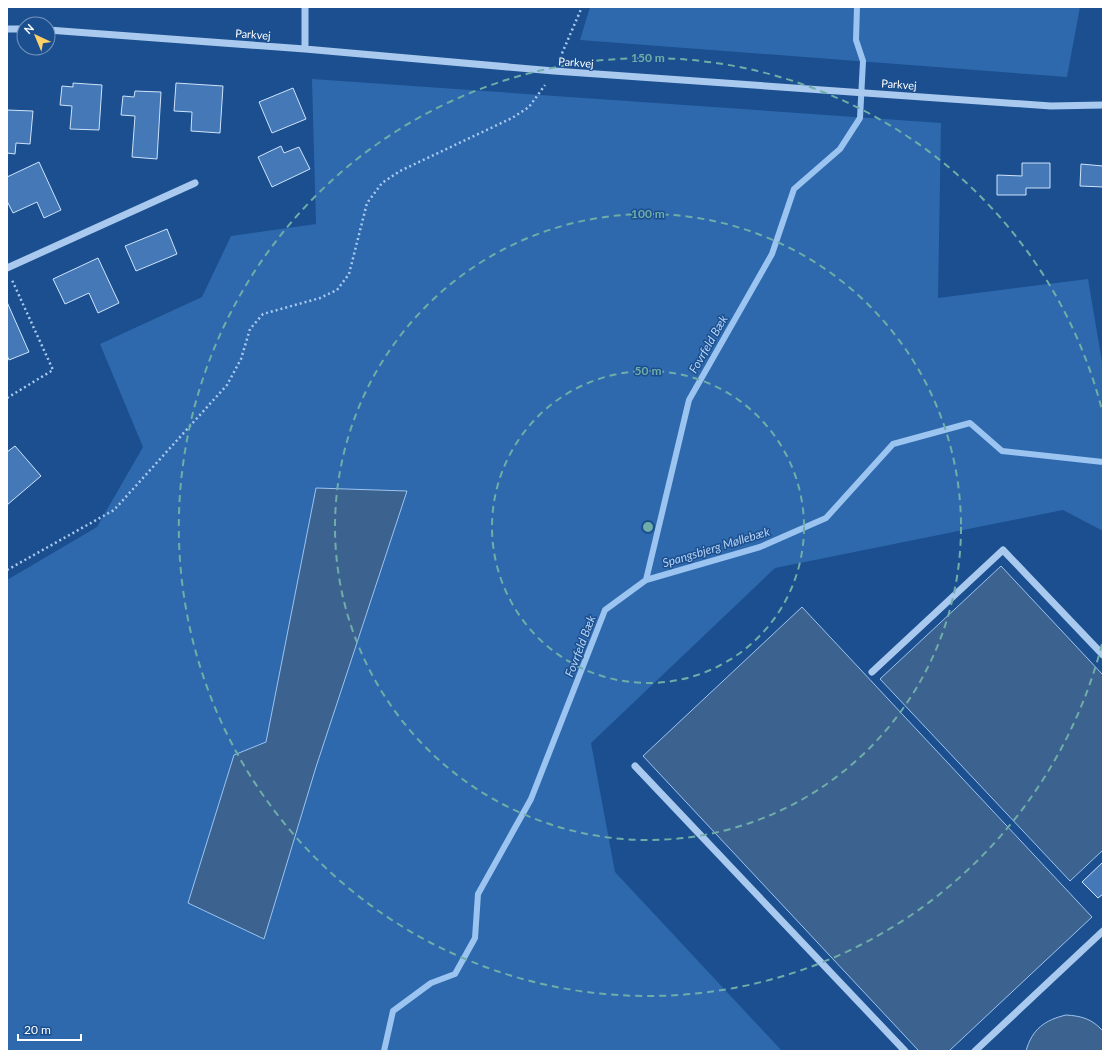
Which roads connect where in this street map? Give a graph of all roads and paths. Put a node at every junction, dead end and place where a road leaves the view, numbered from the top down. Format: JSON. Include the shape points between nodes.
{"nodes":[{"id":1,"x":305,"y":7,"type":"edge"},
{"id":2,"x":582,"y":7,"type":"edge"},
{"id":3,"x":56,"y":31,"type":"edge"},
{"id":4,"x":305,"y":49,"type":"junction"},
{"id":5,"x":554,"y":71,"type":"junction"},
{"id":6,"x":1103,"y":105,"type":"edge"},
{"id":7,"x":195,"y":183,"type":"dead end"},
{"id":8,"x":7,"y":268,"type":"edge"},
{"id":9,"x":10,"y":276,"type":"dead end"},
{"id":10,"x":7,"y":398,"type":"edge"},
{"id":11,"x":7,"y":570,"type":"edge"},
{"id":12,"x":1103,"y":655,"type":"edge"},
{"id":13,"x":872,"y":672,"type":"dead end"},
{"id":14,"x":635,"y":766,"type":"dead end"},
{"id":15,"x":1103,"y":931,"type":"edge"},
{"id":16,"x":905,"y":1051,"type":"edge"},
{"id":17,"x":975,"y":1051,"type":"edge"}],
"edges":[{"from":1,"to":4,"type":"street"},
{"from":2,"to":5,"type":"path"},
{"from":3,"to":4,"type":"street","name":"Parkvej"},
{"from":4,"to":5,"type":"street","name":"Parkvej"},
{"from":5,"to":6,"type":"street","name":"Parkvej","via":[[1051,106]]},
{"from":5,"to":11,"type":"path","via":[[529,107],[512,118],[400,171],[382,183],[367,203],[349,274],[337,290],[320,298],[263,314],[250,329],[241,359],[227,385],[114,510]]},
{"from":7,"to":8,"type":"street"},
{"from":9,"to":10,"type":"path","via":[[53,370]]},
{"from":12,"to":13,"type":"street","via":[[1003,550]]},
{"from":14,"to":16,"type":"street"},
{"from":15,"to":17,"type":"street"}]}
